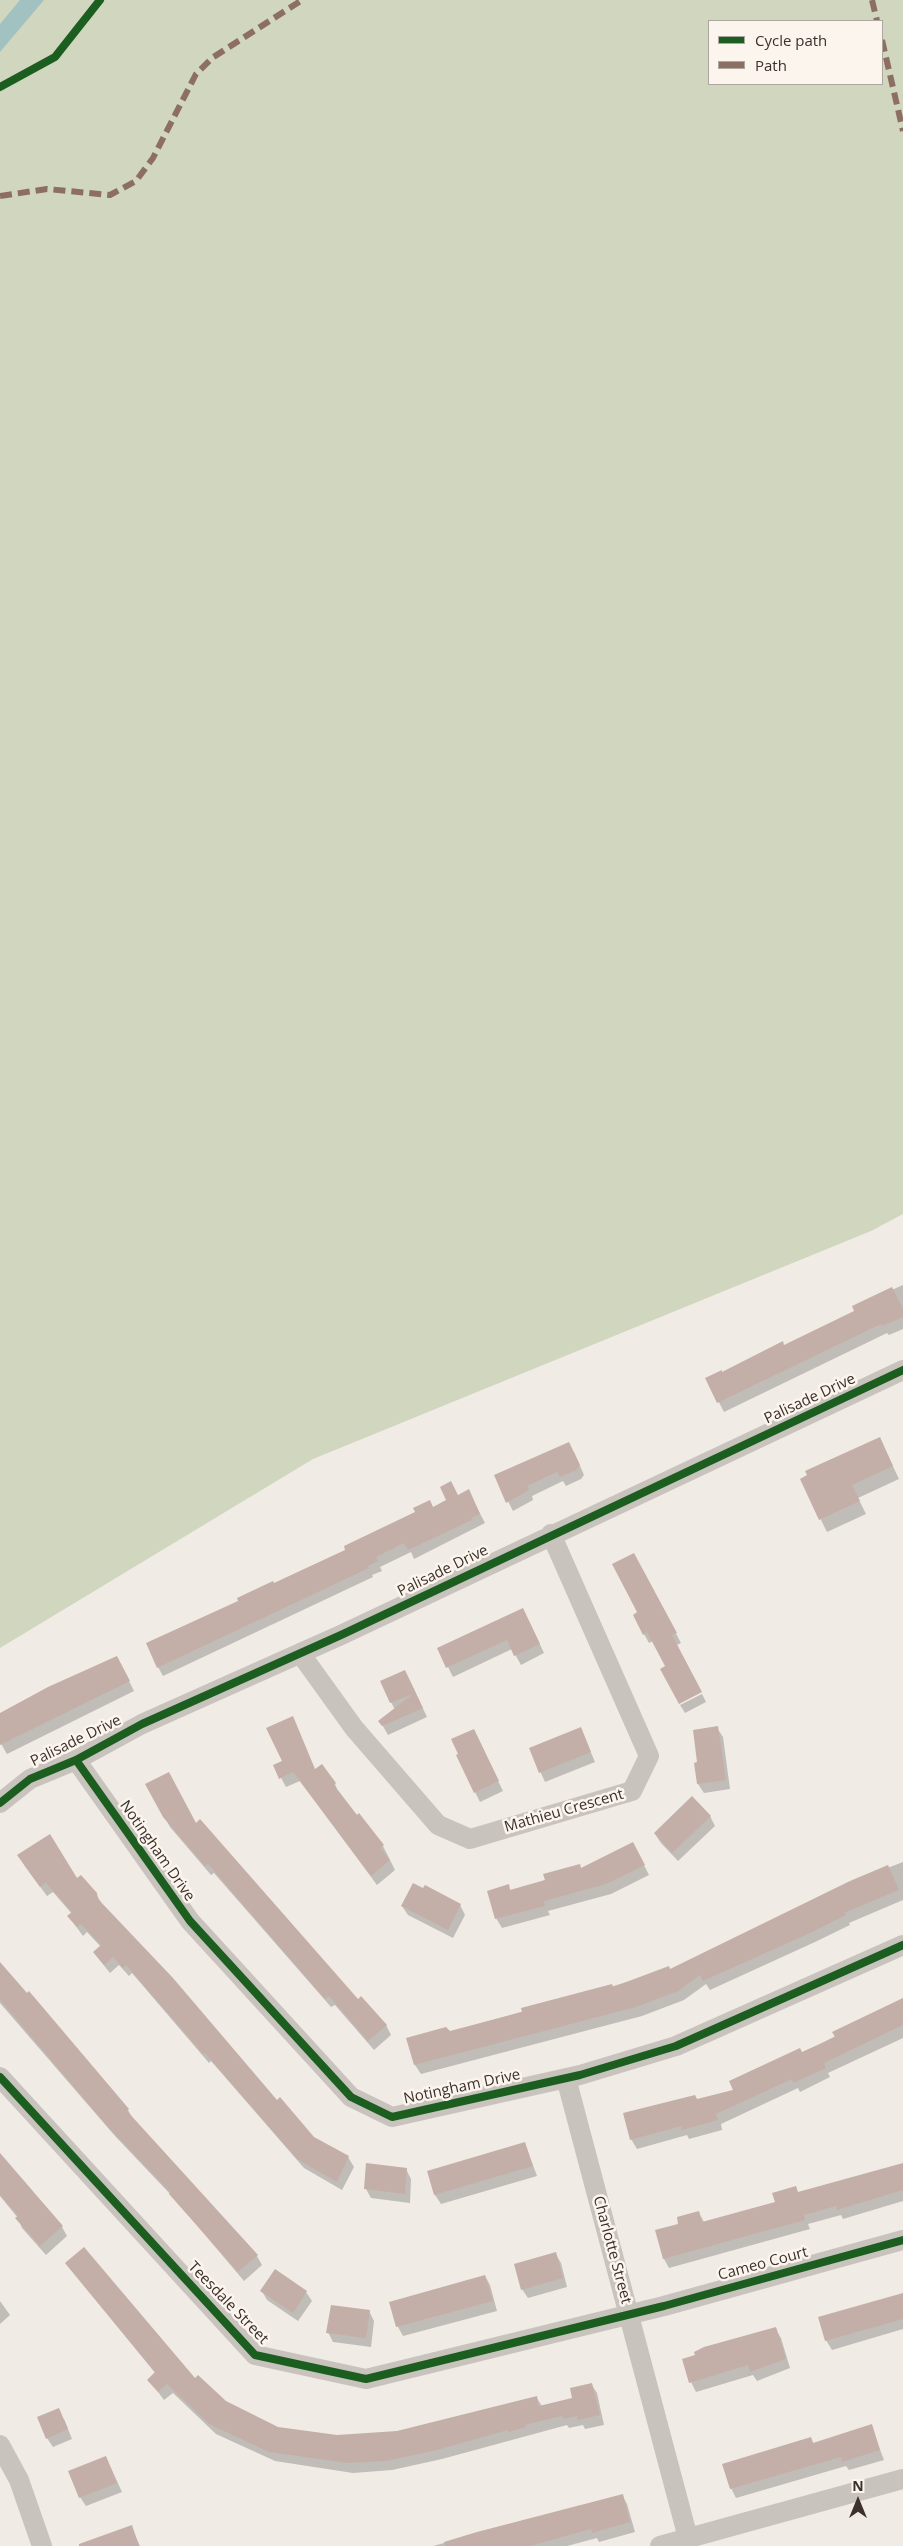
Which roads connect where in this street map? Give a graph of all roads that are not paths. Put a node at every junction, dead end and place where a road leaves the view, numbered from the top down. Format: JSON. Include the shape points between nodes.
{"nodes":[{"id":1,"x":903,"y":1370,"type":"edge"},
{"id":2,"x":551,"y":1534,"type":"junction"},
{"id":3,"x":300,"y":1653,"type":"junction"},
{"id":4,"x":76,"y":1760,"type":"junction"},
{"id":5,"x":0,"y":1803,"type":"edge"},
{"id":6,"x":903,"y":1945,"type":"edge"},
{"id":7,"x":0,"y":2077,"type":"edge"},
{"id":8,"x":566,"y":2078,"type":"junction"},
{"id":9,"x":903,"y":2240,"type":"edge"},
{"id":10,"x":629,"y":2312,"type":"junction"},
{"id":11,"x":0,"y":2445,"type":"edge"},
{"id":12,"x":903,"y":2479,"type":"edge"},
{"id":13,"x":688,"y":2538,"type":"junction"},
{"id":14,"x":42,"y":2546,"type":"edge"},
{"id":15,"x":660,"y":2546,"type":"edge"}],
"edges":[{"from":1,"to":2,"type":"street","name":"Palisade Drive","via":[[577,1525]]},
{"from":2,"to":3,"type":"street","name":"Palisade Drive"},
{"from":2,"to":3,"type":"street","name":"Mathieu Crescent","via":[[649,1756],[632,1791],[470,1838],[462,1835],[438,1825],[354,1728]]},
{"from":3,"to":4,"type":"street","name":"Palisade Drive","via":[[142,1724]]},
{"from":4,"to":5,"type":"street","name":"Palisade Drive","via":[[30,1779]]},
{"from":4,"to":8,"type":"street","name":"Notingham Drive","via":[[190,1921],[351,2098],[392,2117]]},
{"from":6,"to":8,"type":"street","name":"Notingham Drive","via":[[676,2046]]},
{"from":7,"to":10,"type":"street","name":"Teesdale Street","via":[[255,2356],[366,2379]]},
{"from":8,"to":10,"type":"street","name":"Charlotte Street"},
{"from":9,"to":10,"type":"street","name":"Cameo Court","via":[[664,2306]]},
{"from":10,"to":13,"type":"street","name":"Charlotte Street"},
{"from":11,"to":14,"type":"street","via":[[19,2480]]},
{"from":12,"to":13,"type":"street"},
{"from":13,"to":15,"type":"street"}]}
